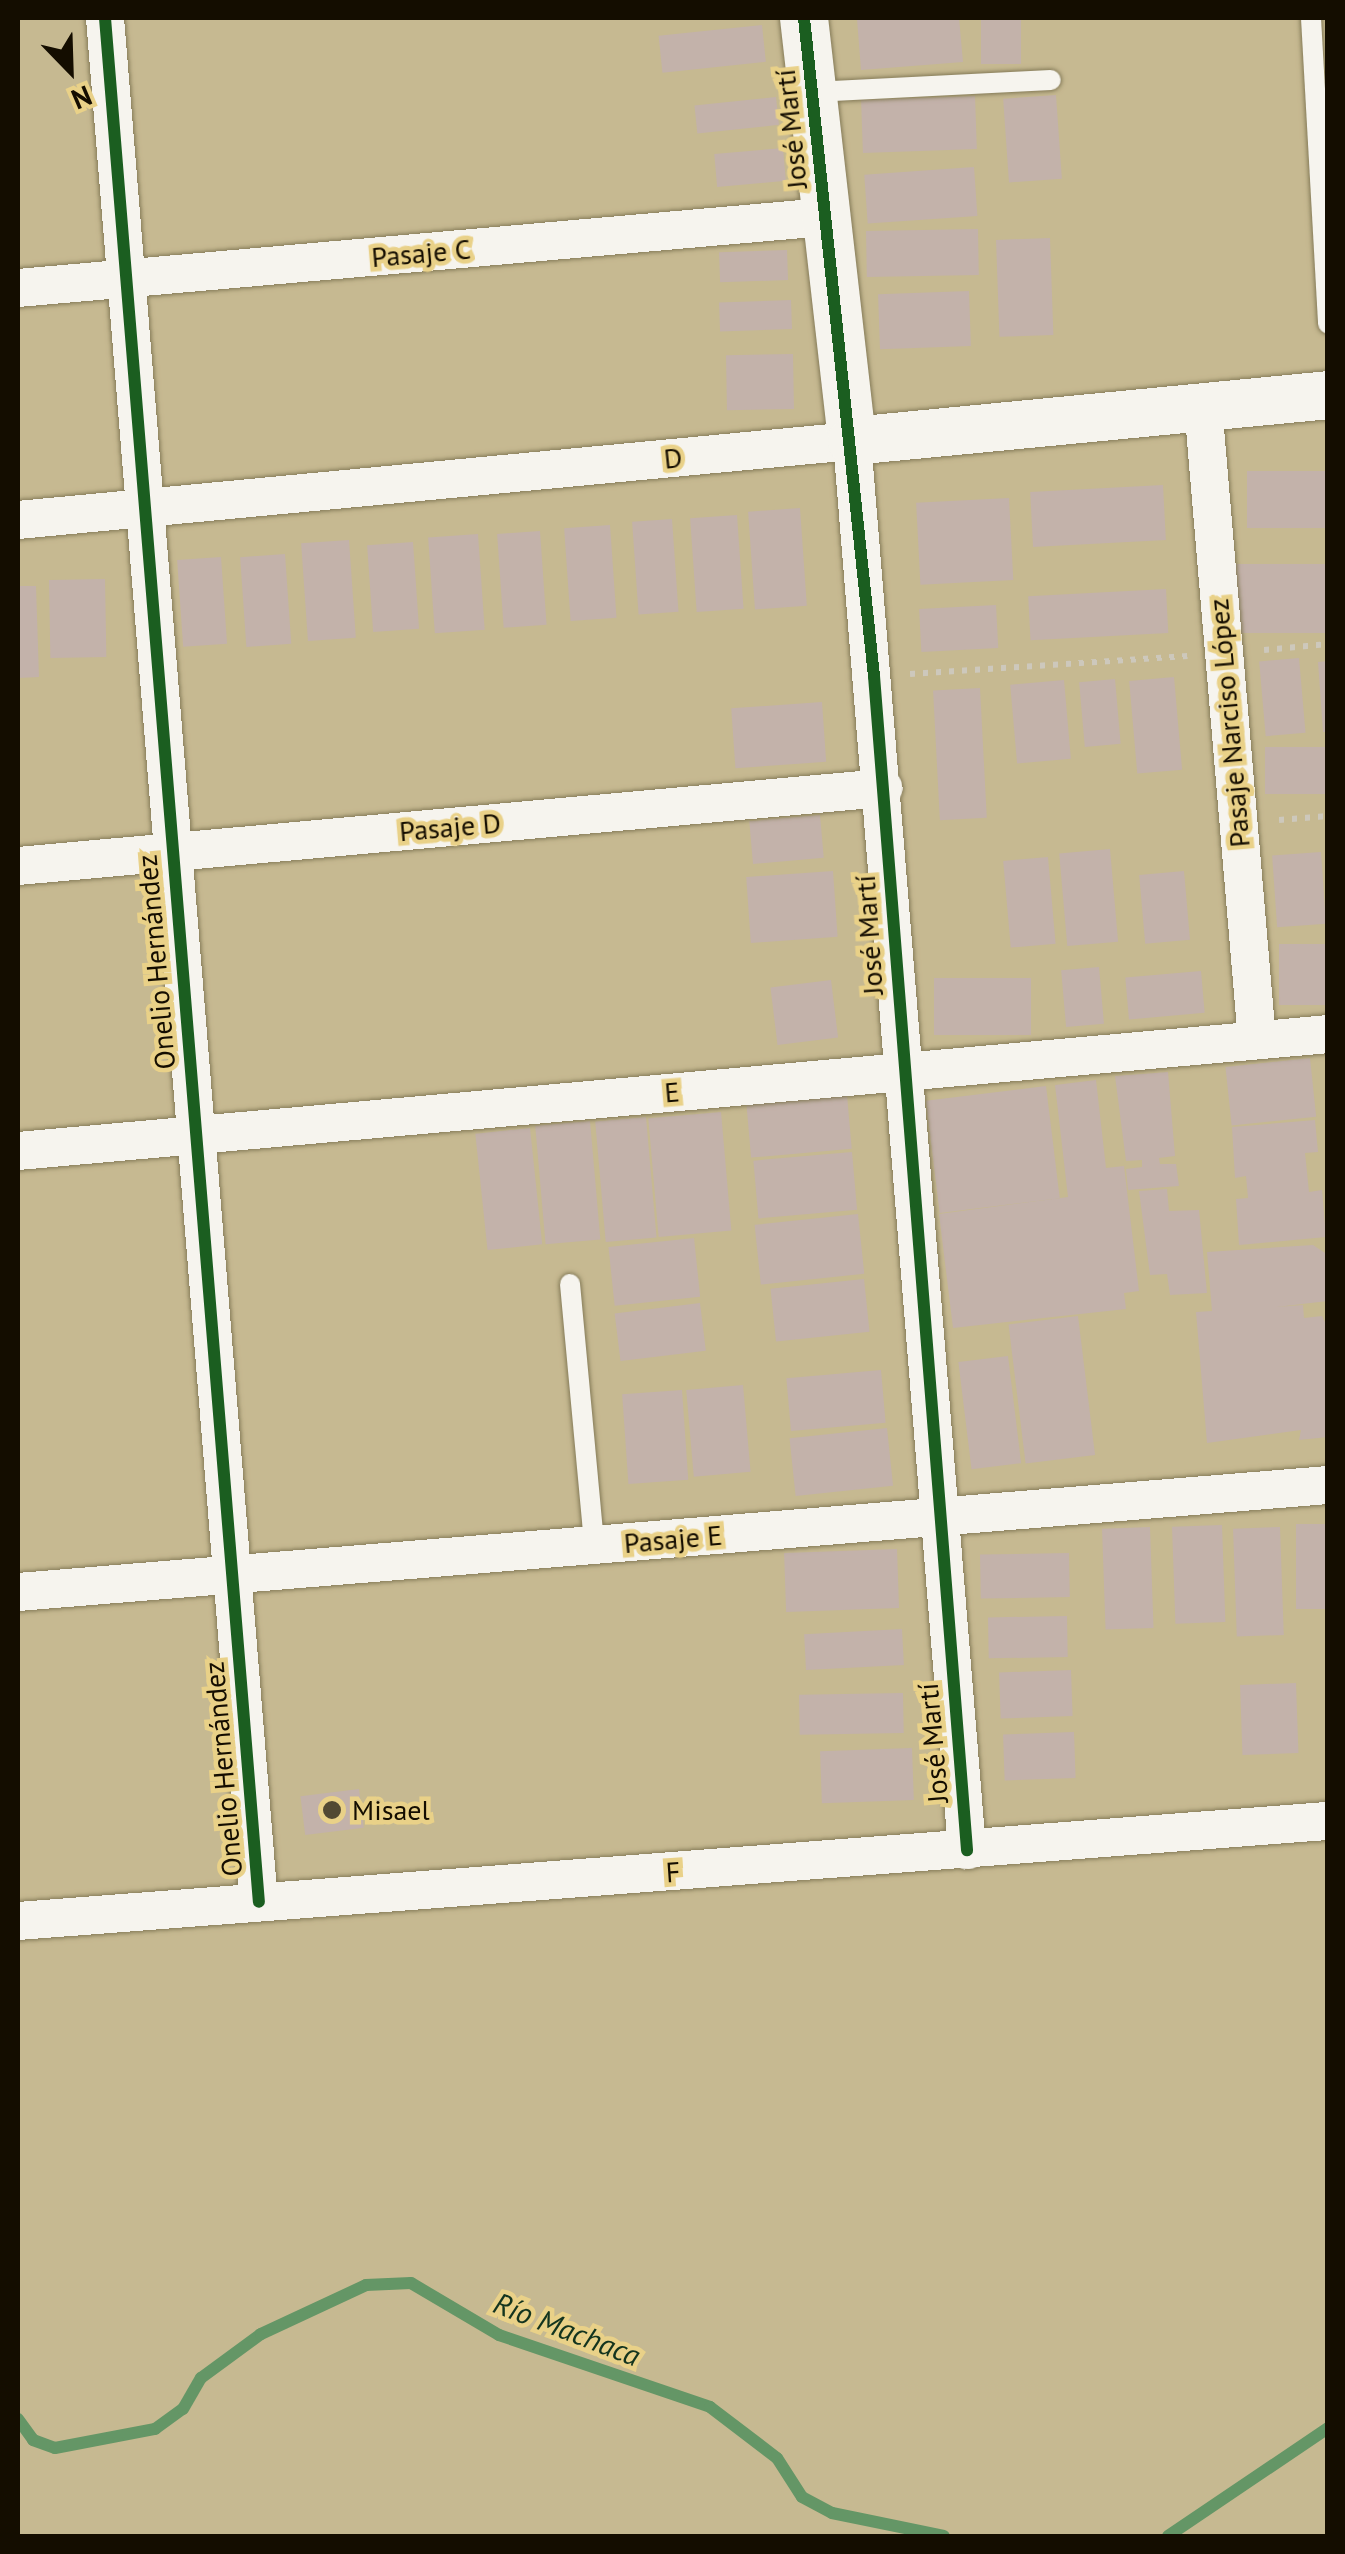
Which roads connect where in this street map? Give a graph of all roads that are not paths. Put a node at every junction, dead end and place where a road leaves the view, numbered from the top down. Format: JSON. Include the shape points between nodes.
{"nodes":[{"id":1,"x":104,"y":18,"type":"edge"},
{"id":2,"x":804,"y":18,"type":"edge"},
{"id":3,"x":1311,"y":18,"type":"edge"},
{"id":4,"x":1051,"y":80,"type":"dead end"},
{"id":5,"x":813,"y":92,"type":"junction"},
{"id":6,"x":824,"y":218,"type":"junction"},
{"id":7,"x":126,"y":278,"type":"junction"},
{"id":8,"x":18,"y":288,"type":"edge"},
{"id":9,"x":1328,"y":324,"type":"edge"},
{"id":10,"x":1328,"y":395,"type":"edge"},
{"id":11,"x":1203,"y":406,"type":"junction"},
{"id":12,"x":852,"y":441,"type":"junction"},
{"id":13,"x":148,"y":509,"type":"junction"},
{"id":14,"x":18,"y":520,"type":"edge"},
{"id":15,"x":883,"y":788,"type":"junction"},
{"id":16,"x":172,"y":852,"type":"junction"},
{"id":17,"x":18,"y":866,"type":"edge"},
{"id":18,"x":1328,"y":1034,"type":"edge"},
{"id":19,"x":1257,"y":1040,"type":"junction"},
{"id":20,"x":905,"y":1072,"type":"junction"},
{"id":21,"x":196,"y":1135,"type":"junction"},
{"id":22,"x":18,"y":1151,"type":"edge"},
{"id":23,"x":570,"y":1284,"type":"dead end"},
{"id":24,"x":1328,"y":1485,"type":"edge"},
{"id":25,"x":940,"y":1517,"type":"junction"},
{"id":26,"x":594,"y":1546,"type":"junction"},
{"id":27,"x":232,"y":1575,"type":"junction"},
{"id":28,"x":18,"y":1592,"type":"edge"},
{"id":29,"x":1328,"y":1822,"type":"edge"},
{"id":30,"x":967,"y":1850,"type":"junction"},
{"id":31,"x":259,"y":1902,"type":"junction"},
{"id":32,"x":18,"y":1921,"type":"edge"}],
"edges":[{"from":1,"to":7,"type":"street","name":"Onelio Hernández"},
{"from":2,"to":5,"type":"street","name":"José Martí"},
{"from":3,"to":9,"type":"lane"},
{"from":4,"to":5,"type":"lane"},
{"from":5,"to":6,"type":"street","name":"José Martí"},
{"from":6,"to":7,"type":"street","name":"Pasaje C"},
{"from":6,"to":12,"type":"street","name":"José Martí"},
{"from":7,"to":8,"type":"street","name":"Pasaje C"},
{"from":7,"to":13,"type":"street","name":"Onelio Hernández"},
{"from":10,"to":11,"type":"street","name":"D"},
{"from":11,"to":12,"type":"street","name":"D"},
{"from":11,"to":19,"type":"street","name":"Pasaje Narciso López"},
{"from":12,"to":13,"type":"street","name":"D"},
{"from":12,"to":15,"type":"street","name":"José Martí"},
{"from":13,"to":14,"type":"street","name":"D"},
{"from":13,"to":16,"type":"street","name":"Onelio Hernández"},
{"from":15,"to":16,"type":"street","name":"Pasaje D"},
{"from":15,"to":20,"type":"street","name":"José Martí"},
{"from":16,"to":17,"type":"street","name":"Pasaje D"},
{"from":16,"to":21,"type":"street","name":"Onelio Hernández"},
{"from":18,"to":19,"type":"street","name":"E"},
{"from":19,"to":20,"type":"street","name":"E"},
{"from":20,"to":21,"type":"street","name":"E"},
{"from":20,"to":25,"type":"street","name":"José Martí"},
{"from":21,"to":22,"type":"street","name":"E"},
{"from":21,"to":27,"type":"street","name":"Onelio Hernández"},
{"from":23,"to":26,"type":"lane"},
{"from":24,"to":25,"type":"street","name":"Pasaje E"},
{"from":25,"to":26,"type":"street","name":"Pasaje E"},
{"from":25,"to":30,"type":"street","name":"José Martí"},
{"from":26,"to":27,"type":"street","name":"Pasaje E"},
{"from":27,"to":28,"type":"street","name":"Pasaje E"},
{"from":27,"to":31,"type":"street","name":"Onelio Hernández"},
{"from":29,"to":30,"type":"street","name":"F"},
{"from":30,"to":31,"type":"street","name":"F"},
{"from":31,"to":32,"type":"street","name":"F"}]}
